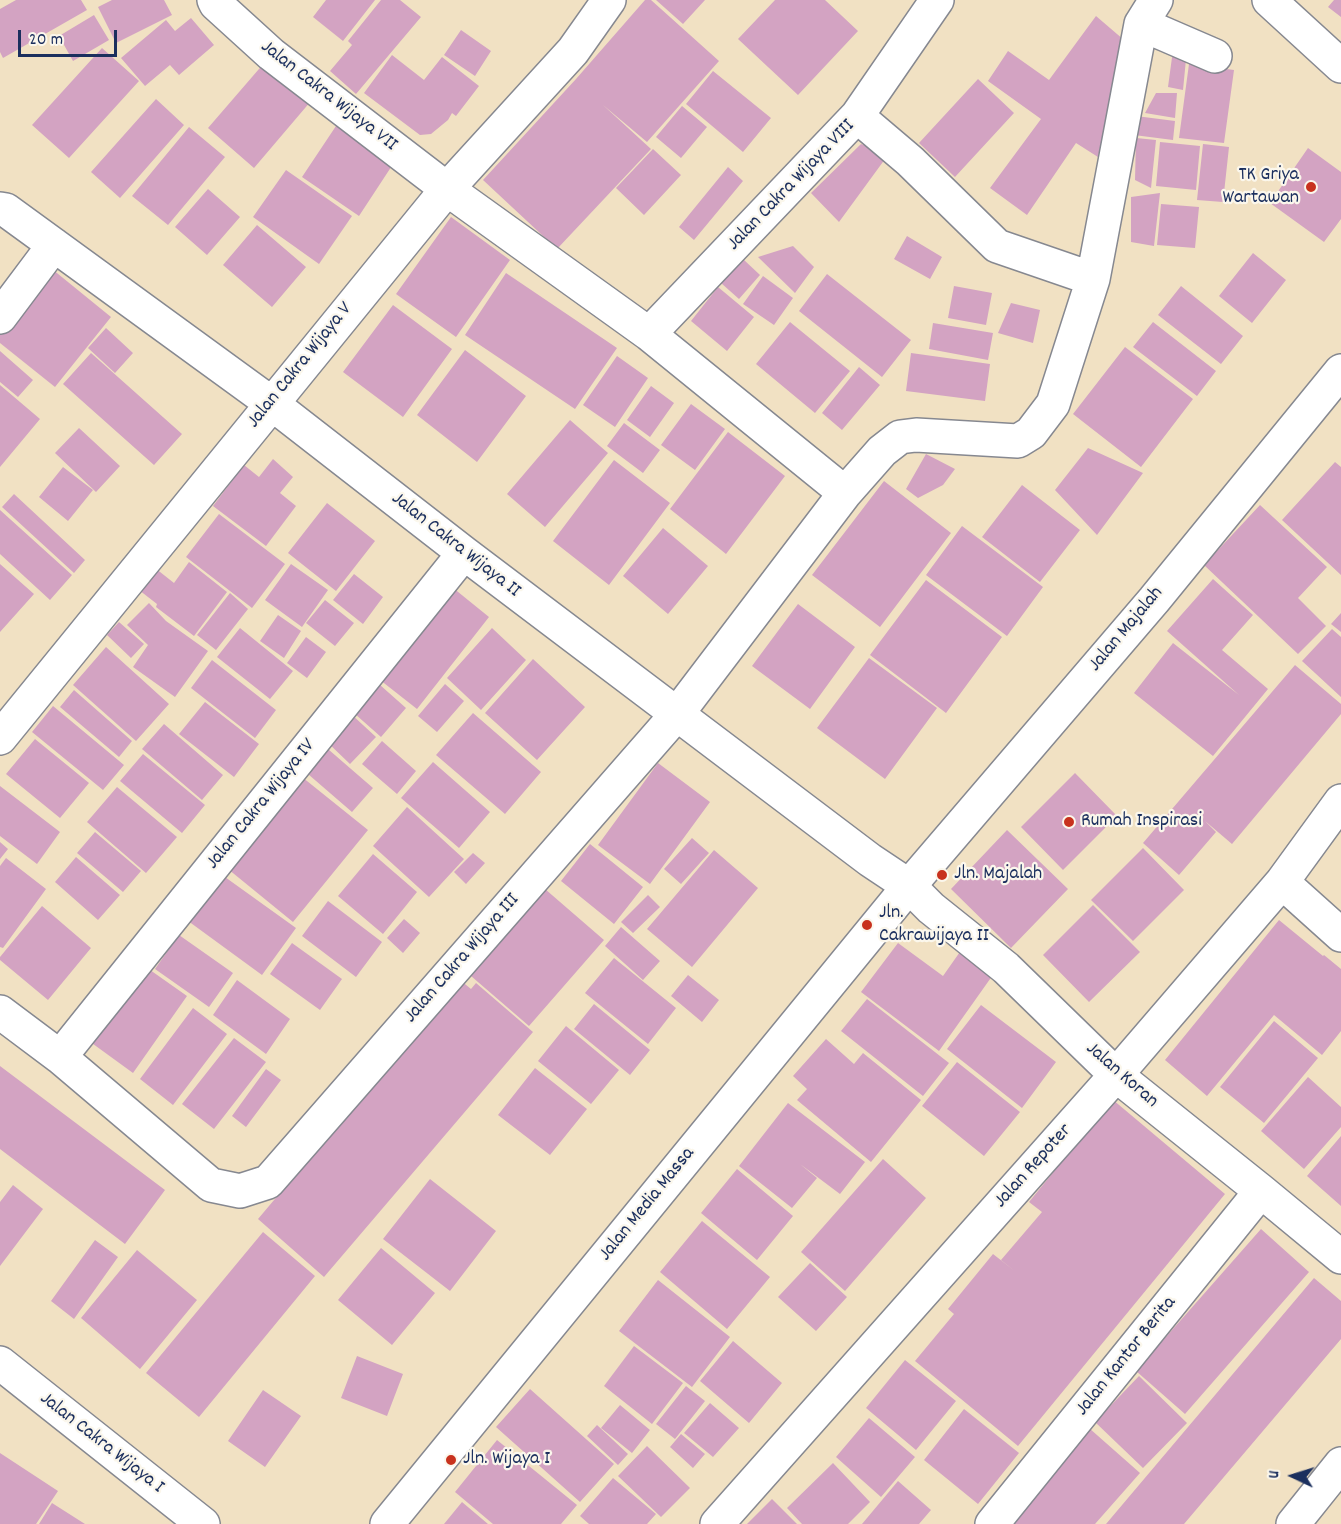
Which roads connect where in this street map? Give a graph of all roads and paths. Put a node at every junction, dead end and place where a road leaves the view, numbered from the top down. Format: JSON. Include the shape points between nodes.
{"nodes":[{"id":1,"x":214,"y":0,"type":"edge"},
{"id":2,"x":609,"y":0,"type":"edge"},
{"id":3,"x":937,"y":0,"type":"edge"},
{"id":4,"x":1269,"y":0,"type":"edge"},
{"id":5,"x":1149,"y":12,"type":"edge"},
{"id":6,"x":1215,"y":56,"type":"dead end"},
{"id":7,"x":1341,"y":66,"type":"edge"},
{"id":8,"x":857,"y":116,"type":"junction"},
{"id":9,"x":447,"y":189,"type":"junction"},
{"id":10,"x":2,"y":205,"type":"edge"},
{"id":11,"x":54,"y":245,"type":"junction"},
{"id":12,"x":1093,"y":279,"type":"junction"},
{"id":13,"x":0,"y":317,"type":"edge"},
{"id":14,"x":649,"y":334,"type":"junction"},
{"id":15,"x":1341,"y":371,"type":"edge"},
{"id":16,"x":271,"y":403,"type":"junction"},
{"id":17,"x":845,"y":493,"type":"junction"},
{"id":18,"x":464,"y":554,"type":"junction"},
{"id":19,"x":677,"y":714,"type":"junction"},
{"id":20,"x":0,"y":738,"type":"edge"},
{"id":21,"x":1341,"y":801,"type":"edge"},
{"id":22,"x":1282,"y":882,"type":"junction"},
{"id":23,"x":909,"y":886,"type":"junction"},
{"id":24,"x":1341,"y":935,"type":"edge"},
{"id":25,"x":0,"y":1011,"type":"edge"},
{"id":26,"x":60,"y":1058,"type":"junction"},
{"id":27,"x":1116,"y":1075,"type":"junction"},
{"id":28,"x":1262,"y":1191,"type":"junction"},
{"id":29,"x":1341,"y":1257,"type":"edge"},
{"id":30,"x":0,"y":1363,"type":"edge"},
{"id":31,"x":1341,"y":1464,"type":"edge"},
{"id":32,"x":1300,"y":1522,"type":"edge"},
{"id":33,"x":203,"y":1524,"type":"edge"},
{"id":34,"x":387,"y":1524,"type":"edge"},
{"id":35,"x":717,"y":1524,"type":"edge"},
{"id":36,"x":992,"y":1524,"type":"edge"}],
"edges":[{"from":1,"to":9,"type":"street","name":"Jalan Cakra Wijaya VII","via":[[271,54]]},
{"from":2,"to":9,"type":"street","name":"Jalan Cakra Wijaya V","via":[[573,51]]},
{"from":3,"to":8,"type":"street"},
{"from":4,"to":7,"type":"street"},
{"from":5,"to":6,"type":"street"},
{"from":5,"to":12,"type":"street"},
{"from":8,"to":12,"type":"street","name":"Jalan Cakra Wijaya VIII","via":[[910,161],[997,246]]},
{"from":8,"to":14,"type":"street","name":"Jalan Cakra Wijaya VIII"},
{"from":9,"to":14,"type":"street"},
{"from":9,"to":16,"type":"street","name":"Jalan Cakra Wijaya V"},
{"from":10,"to":11,"type":"street","name":"Jalan Cakra Wijaya II"},
{"from":11,"to":13,"type":"street"},
{"from":11,"to":16,"type":"street","name":"Jalan Cakra Wijaya II"},
{"from":12,"to":17,"type":"street","via":[[1053,404],[1030,433],[1018,441],[900,437],[882,451]]},
{"from":14,"to":17,"type":"street"},
{"from":15,"to":23,"type":"street","name":"Jalan Majalah","via":[[1154,600]]},
{"from":16,"to":18,"type":"street","name":"Jalan Cakra Wijaya II"},
{"from":16,"to":20,"type":"street","name":"Jalan Cakra Wijaya V"},
{"from":17,"to":19,"type":"street"},
{"from":18,"to":19,"type":"street","name":"Jalan Cakra Wijaya II"},
{"from":18,"to":26,"type":"street","name":"Jalan Cakra Wijaya IV"},
{"from":19,"to":23,"type":"street","name":"Jalan Cakra Wijaya II"},
{"from":19,"to":26,"type":"street","name":"Jalan Cakra Wijaya III","via":[[268,1182],[240,1191],[211,1185]]},
{"from":21,"to":22,"type":"street","name":"Jalan Repoter"},
{"from":22,"to":24,"type":"street"},
{"from":22,"to":27,"type":"street","name":"Jalan Repoter"},
{"from":23,"to":27,"type":"street","name":"Jalan Koran","via":[[1006,968]]},
{"from":23,"to":34,"type":"street","name":"Jalan Media Massa"},
{"from":25,"to":26,"type":"street"},
{"from":27,"to":28,"type":"street","name":"Jalan Koran"},
{"from":27,"to":35,"type":"street","name":"Jalan Repoter"},
{"from":28,"to":29,"type":"street","name":"Jalan Koran"},
{"from":28,"to":36,"type":"street","name":"Jalan Kantor Berita"},
{"from":30,"to":33,"type":"street","name":"Jalan Cakra Wijaya I"},
{"from":31,"to":32,"type":"street"}]}
